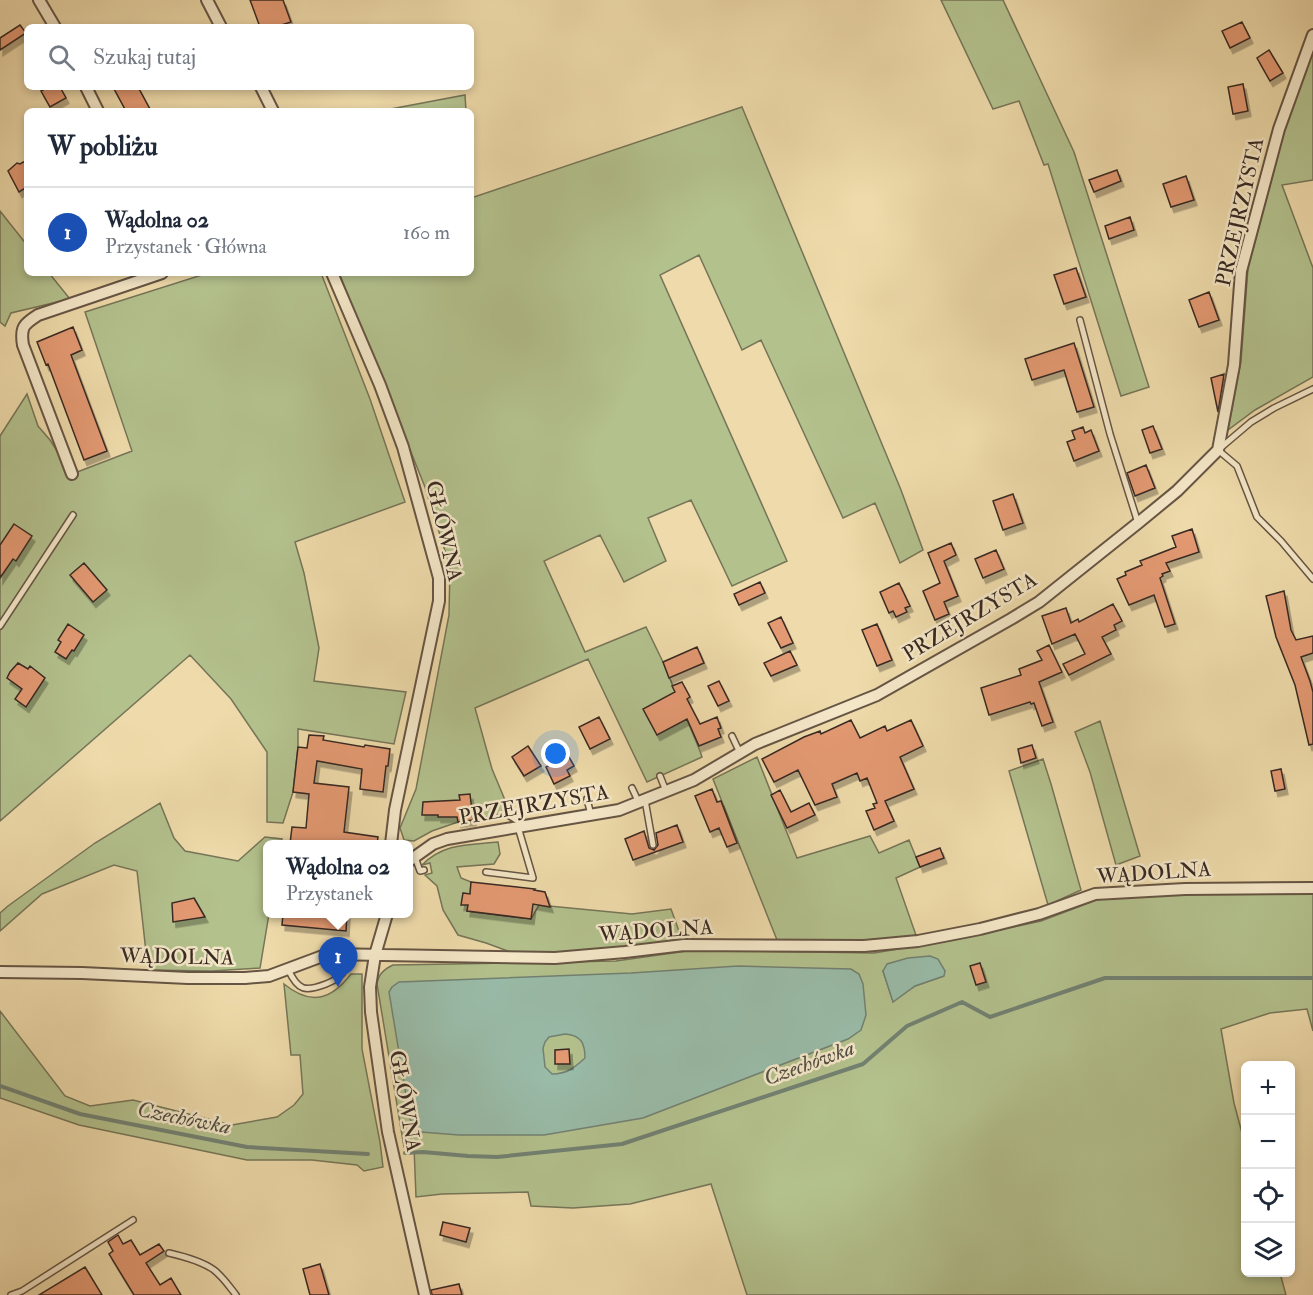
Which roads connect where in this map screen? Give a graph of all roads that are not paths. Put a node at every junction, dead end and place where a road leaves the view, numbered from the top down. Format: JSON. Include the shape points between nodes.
{"nodes":[{"id":1,"x":39,"y":0,"type":"edge"},
{"id":2,"x":207,"y":0,"type":"edge"},
{"id":3,"x":53,"y":24,"type":"edge"},
{"id":4,"x":219,"y":24,"type":"edge"},
{"id":5,"x":1313,"y":35,"type":"edge"},
{"id":6,"x":88,"y":90,"type":"edge"},
{"id":7,"x":262,"y":90,"type":"edge"},
{"id":8,"x":96,"y":108,"type":"edge"},
{"id":9,"x":272,"y":108,"type":"edge"},
{"id":10,"x":153,"y":276,"type":"edge"},
{"id":11,"x":333,"y":276,"type":"edge"},
{"id":12,"x":1080,"y":320,"type":"dead end"},
{"id":13,"x":1313,"y":389,"type":"edge"},
{"id":14,"x":1218,"y":450,"type":"junction"},
{"id":15,"x":72,"y":474,"type":"dead end"},
{"id":16,"x":73,"y":515,"type":"dead end"},
{"id":17,"x":1138,"y":523,"type":"junction"},
{"id":18,"x":1313,"y":579,"type":"edge"},
{"id":19,"x":0,"y":626,"type":"edge"},
{"id":20,"x":732,"y":736,"type":"dead end"},
{"id":21,"x":740,"y":753,"type":"junction"},
{"id":22,"x":660,"y":776,"type":"dead end"},
{"id":23,"x":632,"y":788,"type":"dead end"},
{"id":24,"x":666,"y":791,"type":"junction"},
{"id":25,"x":587,"y":800,"type":"dead end"},
{"id":26,"x":642,"y":801,"type":"junction"},
{"id":27,"x":504,"y":813,"type":"dead end"},
{"id":28,"x":591,"y":815,"type":"junction"},
{"id":29,"x":522,"y":827,"type":"junction"},
{"id":30,"x":391,"y":840,"type":"edge"},
{"id":31,"x":653,"y":845,"type":"dead end"},
{"id":32,"x":413,"y":858,"type":"edge"},
{"id":33,"x":413,"y":860,"type":"edge"},
{"id":34,"x":424,"y":870,"type":"dead end"},
{"id":35,"x":486,"y":872,"type":"dead end"},
{"id":36,"x":1313,"y":888,"type":"edge"},
{"id":37,"x":386,"y":918,"type":"edge"},
{"id":38,"x":346,"y":954,"type":"junction"},
{"id":39,"x":375,"y":954,"type":"junction"},
{"id":40,"x":288,"y":969,"type":"junction"},
{"id":41,"x":0,"y":972,"type":"edge"},
{"id":42,"x":132,"y":1220,"type":"dead end"},
{"id":43,"x":169,"y":1253,"type":"dead end"},
{"id":44,"x":23,"y":1293,"type":"edge"},
{"id":45,"x":11,"y":1295,"type":"edge"},
{"id":46,"x":236,"y":1295,"type":"edge"},
{"id":47,"x":425,"y":1295,"type":"edge"}],
"edges":[{"from":1,"to":3,"type":"street"},
{"from":2,"to":4,"type":"street"},
{"from":5,"to":14,"type":"street","name":"PRZEJRZYSTA","via":[[1279,129],[1241,271],[1234,365]]},
{"from":6,"to":8,"type":"street"},
{"from":7,"to":9,"type":"street"},
{"from":10,"to":15,"type":"street","via":[[38,315],[25,324],[21,334],[23,345]]},
{"from":11,"to":30,"type":"street","name":"GŁÓWNA","via":[[403,447],[439,578],[439,601],[394,810]]},
{"from":12,"to":17,"type":"lane"},
{"from":13,"to":14,"type":"lane","via":[[1251,422]]},
{"from":14,"to":17,"type":"street","name":"PRZEJRZYSTA"},
{"from":14,"to":18,"type":"lane","via":[[1238,466],[1257,517]]},
{"from":16,"to":19,"type":"lane"},
{"from":17,"to":21,"type":"street","name":"PRZEJRZYSTA","via":[[1011,620],[877,695]]},
{"from":20,"to":21,"type":"lane"},
{"from":21,"to":24,"type":"street","name":"PRZEJRZYSTA","via":[[694,780]]},
{"from":22,"to":24,"type":"lane"},
{"from":23,"to":26,"type":"lane"},
{"from":24,"to":26,"type":"street","name":"PRZEJRZYSTA"},
{"from":25,"to":28,"type":"lane"},
{"from":26,"to":28,"type":"street","name":"PRZEJRZYSTA"},
{"from":26,"to":31,"type":"lane"},
{"from":27,"to":29,"type":"lane"},
{"from":28,"to":29,"type":"street","name":"PRZEJRZYSTA"},
{"from":29,"to":32,"type":"street","name":"PRZEJRZYSTA","via":[[447,839]]},
{"from":29,"to":35,"type":"lane","via":[[533,878]]},
{"from":33,"to":34,"type":"lane","via":[[420,871]]},
{"from":36,"to":39,"type":"street","name":"WĄDOLNA","via":[[1095,894],[981,929],[864,946],[684,945],[555,958]]},
{"from":37,"to":39,"type":"street","name":"GŁÓWNA"},
{"from":38,"to":39,"type":"street","name":"WĄDOLNA"},
{"from":38,"to":40,"type":"street","name":"WĄDOLNA","via":[[328,954]]},
{"from":38,"to":40,"type":"lane","via":[[345,969],[337,980],[311,989],[293,981]]},
{"from":39,"to":47,"type":"street","name":"GŁÓWNA","via":[[371,1012],[388,1132]]},
{"from":40,"to":41,"type":"street","name":"WĄDOLNA","via":[[245,978]]},
{"from":42,"to":44,"type":"lane"},
{"from":43,"to":46,"type":"lane","via":[[212,1268]]},
{"from":44,"to":45,"type":"lane"}]}
